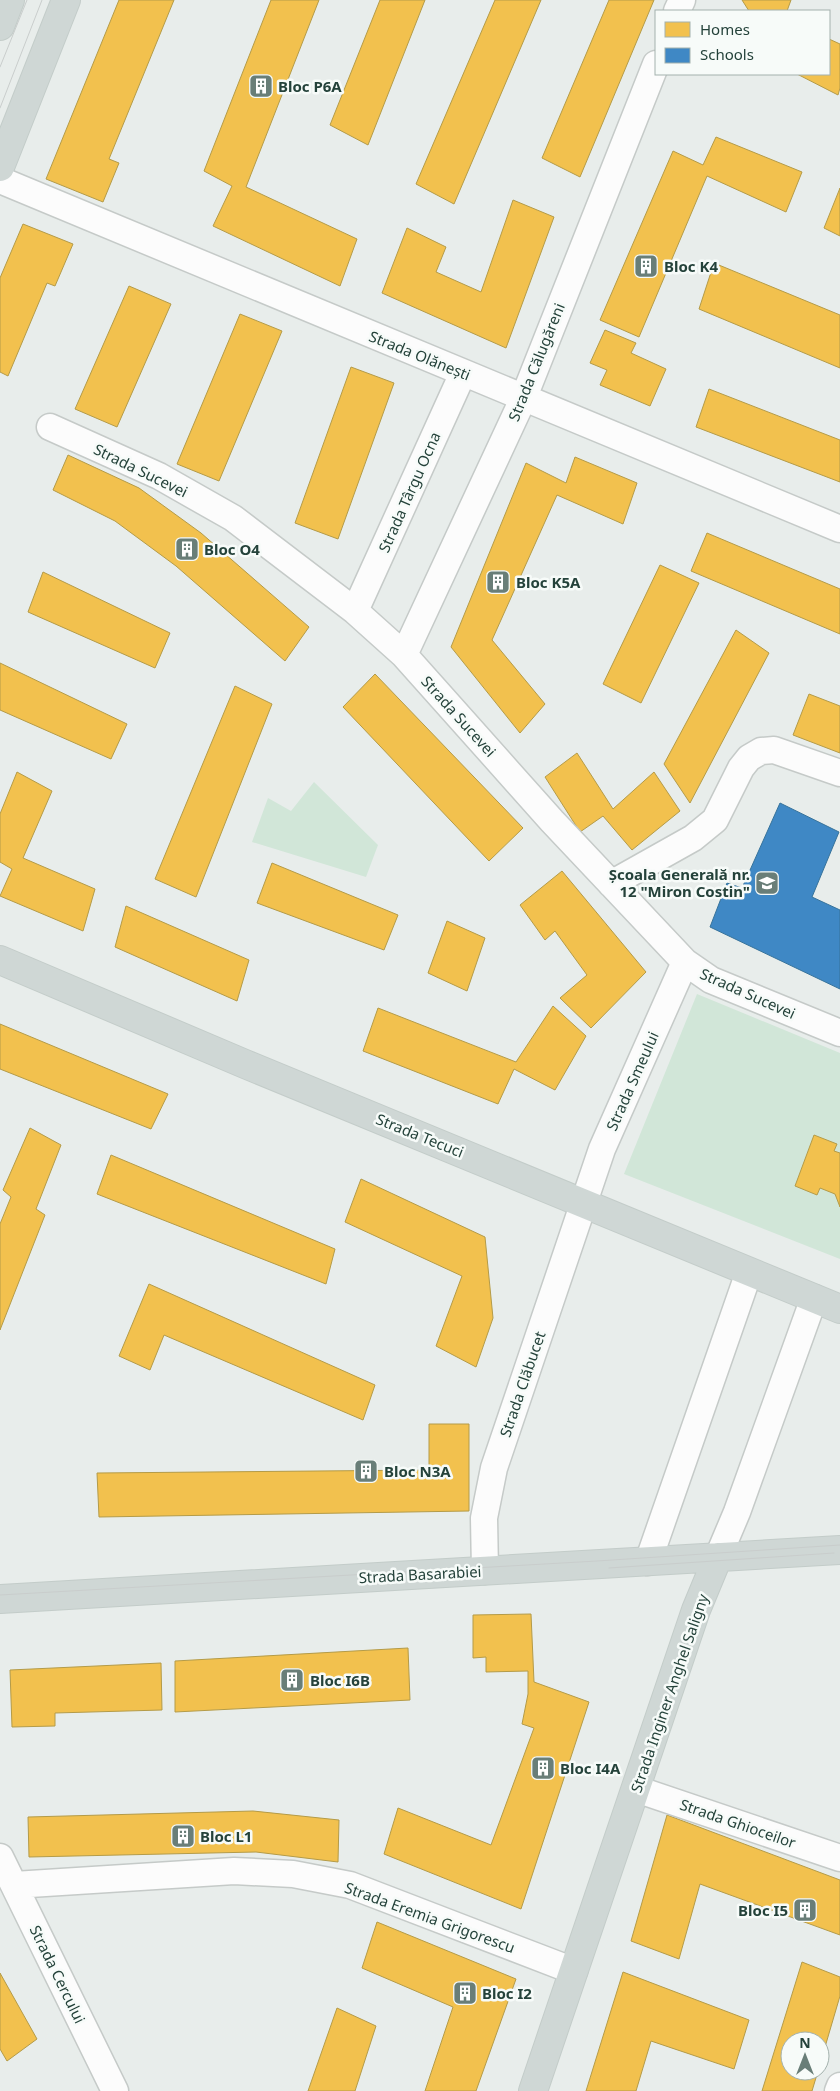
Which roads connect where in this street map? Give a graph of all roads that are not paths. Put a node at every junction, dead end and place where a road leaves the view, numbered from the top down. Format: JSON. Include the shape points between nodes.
{"nodes":[{"id":1,"x":10,"y":0,"type":"edge"},
{"id":2,"x":66,"y":0,"type":"edge"},
{"id":3,"x":0,"y":26,"type":"edge"},
{"id":4,"x":655,"y":67,"type":"edge"},
{"id":5,"x":0,"y":167,"type":"edge"},
{"id":6,"x":0,"y":180,"type":"edge"},
{"id":7,"x":463,"y":373,"type":"junction"},
{"id":8,"x":524,"y":397,"type":"junction"},
{"id":9,"x":50,"y":427,"type":"dead end"},
{"id":10,"x":840,"y":529,"type":"edge"},
{"id":11,"x":355,"y":611,"type":"junction"},
{"id":12,"x":404,"y":655,"type":"junction"},
{"id":13,"x":840,"y":773,"type":"edge"},
{"id":14,"x":611,"y":884,"type":"junction"},
{"id":15,"x":0,"y":960,"type":"edge"},
{"id":16,"x":685,"y":962,"type":"junction"},
{"id":17,"x":840,"y":1033,"type":"edge"},
{"id":18,"x":584,"y":1202,"type":"junction"},
{"id":19,"x":748,"y":1272,"type":"junction"},
{"id":20,"x":814,"y":1298,"type":"junction"},
{"id":21,"x":840,"y":1309,"type":"edge"},
{"id":22,"x":840,"y":1550,"type":"edge"},
{"id":23,"x":718,"y":1557,"type":"junction"},
{"id":24,"x":648,"y":1562,"type":"junction"},
{"id":25,"x":485,"y":1571,"type":"junction"},
{"id":26,"x":0,"y":1599,"type":"edge"},
{"id":27,"x":636,"y":1789,"type":"junction"},
{"id":28,"x":0,"y":1857,"type":"edge"},
{"id":29,"x":840,"y":1858,"type":"edge"},
{"id":30,"x":14,"y":1885,"type":"junction"},
{"id":31,"x":574,"y":1971,"type":"junction"},
{"id":32,"x":840,"y":2086,"type":"edge"},
{"id":33,"x":115,"y":2091,"type":"edge"},
{"id":34,"x":533,"y":2091,"type":"edge"},
{"id":35,"x":838,"y":2091,"type":"edge"}],
"edges":[{"from":1,"to":3,"type":"main road"},
{"from":2,"to":5,"type":"main road"},
{"from":4,"to":8,"type":"street","name":"Strada Călugăreni"},
{"from":6,"to":7,"type":"street","name":"Strada Olănești"},
{"from":7,"to":8,"type":"street","name":"Strada Olănești"},
{"from":7,"to":11,"type":"street","name":"Strada Târgu Ocna"},
{"from":8,"to":10,"type":"street","name":"Strada Olănești"},
{"from":8,"to":12,"type":"street","name":"Strada Călugăreni"},
{"from":9,"to":11,"type":"street","name":"Strada Sucevei","via":[[160,476],[233,518]]},
{"from":11,"to":12,"type":"street","name":"Strada Sucevei"},
{"from":12,"to":14,"type":"street","name":"Strada Sucevei"},
{"from":13,"to":14,"type":"street","via":[[774,750],[761,751],[741,768],[715,820],[692,838]]},
{"from":14,"to":16,"type":"street","name":"Strada Sucevei"},
{"from":15,"to":18,"type":"main road","name":"Strada Tecuci"},
{"from":16,"to":17,"type":"street","name":"Strada Sucevei","via":[[711,980]]},
{"from":16,"to":18,"type":"street","name":"Strada Smeului","via":[[602,1149]]},
{"from":18,"to":19,"type":"main road","name":"Strada Tecuci"},
{"from":18,"to":25,"type":"street","name":"Strada Clăbucet","via":[[494,1468],[484,1518]]},
{"from":19,"to":20,"type":"main road","name":"Strada Tecuci"},
{"from":19,"to":24,"type":"street"},
{"from":20,"to":21,"type":"main road","name":"Strada Tecuci"},
{"from":20,"to":23,"type":"street","name":"Strada Inginer Anghel Saligny"},
{"from":22,"to":23,"type":"main road","name":"Strada Basarabiei"},
{"from":23,"to":24,"type":"main road","name":"Strada Basarabiei"},
{"from":23,"to":27,"type":"main road","name":"Strada Inginer Anghel Saligny","via":[[696,1610]]},
{"from":24,"to":25,"type":"main road","name":"Strada Basarabiei"},
{"from":25,"to":26,"type":"main road","name":"Strada Basarabiei"},
{"from":27,"to":29,"type":"street","name":"Strada Ghioceilor"},
{"from":27,"to":31,"type":"main road","name":"Strada Inginer Anghel Saligny"},
{"from":28,"to":30,"type":"street","name":"Strada Cercului"},
{"from":30,"to":31,"type":"street","name":"Strada Eremia Grigorescu","via":[[234,1871],[293,1874],[350,1885]]},
{"from":30,"to":33,"type":"street","name":"Strada Cercului"},
{"from":31,"to":34,"type":"main road","name":"Strada Inginer Anghel Saligny"},
{"from":32,"to":35,"type":"street"}]}
